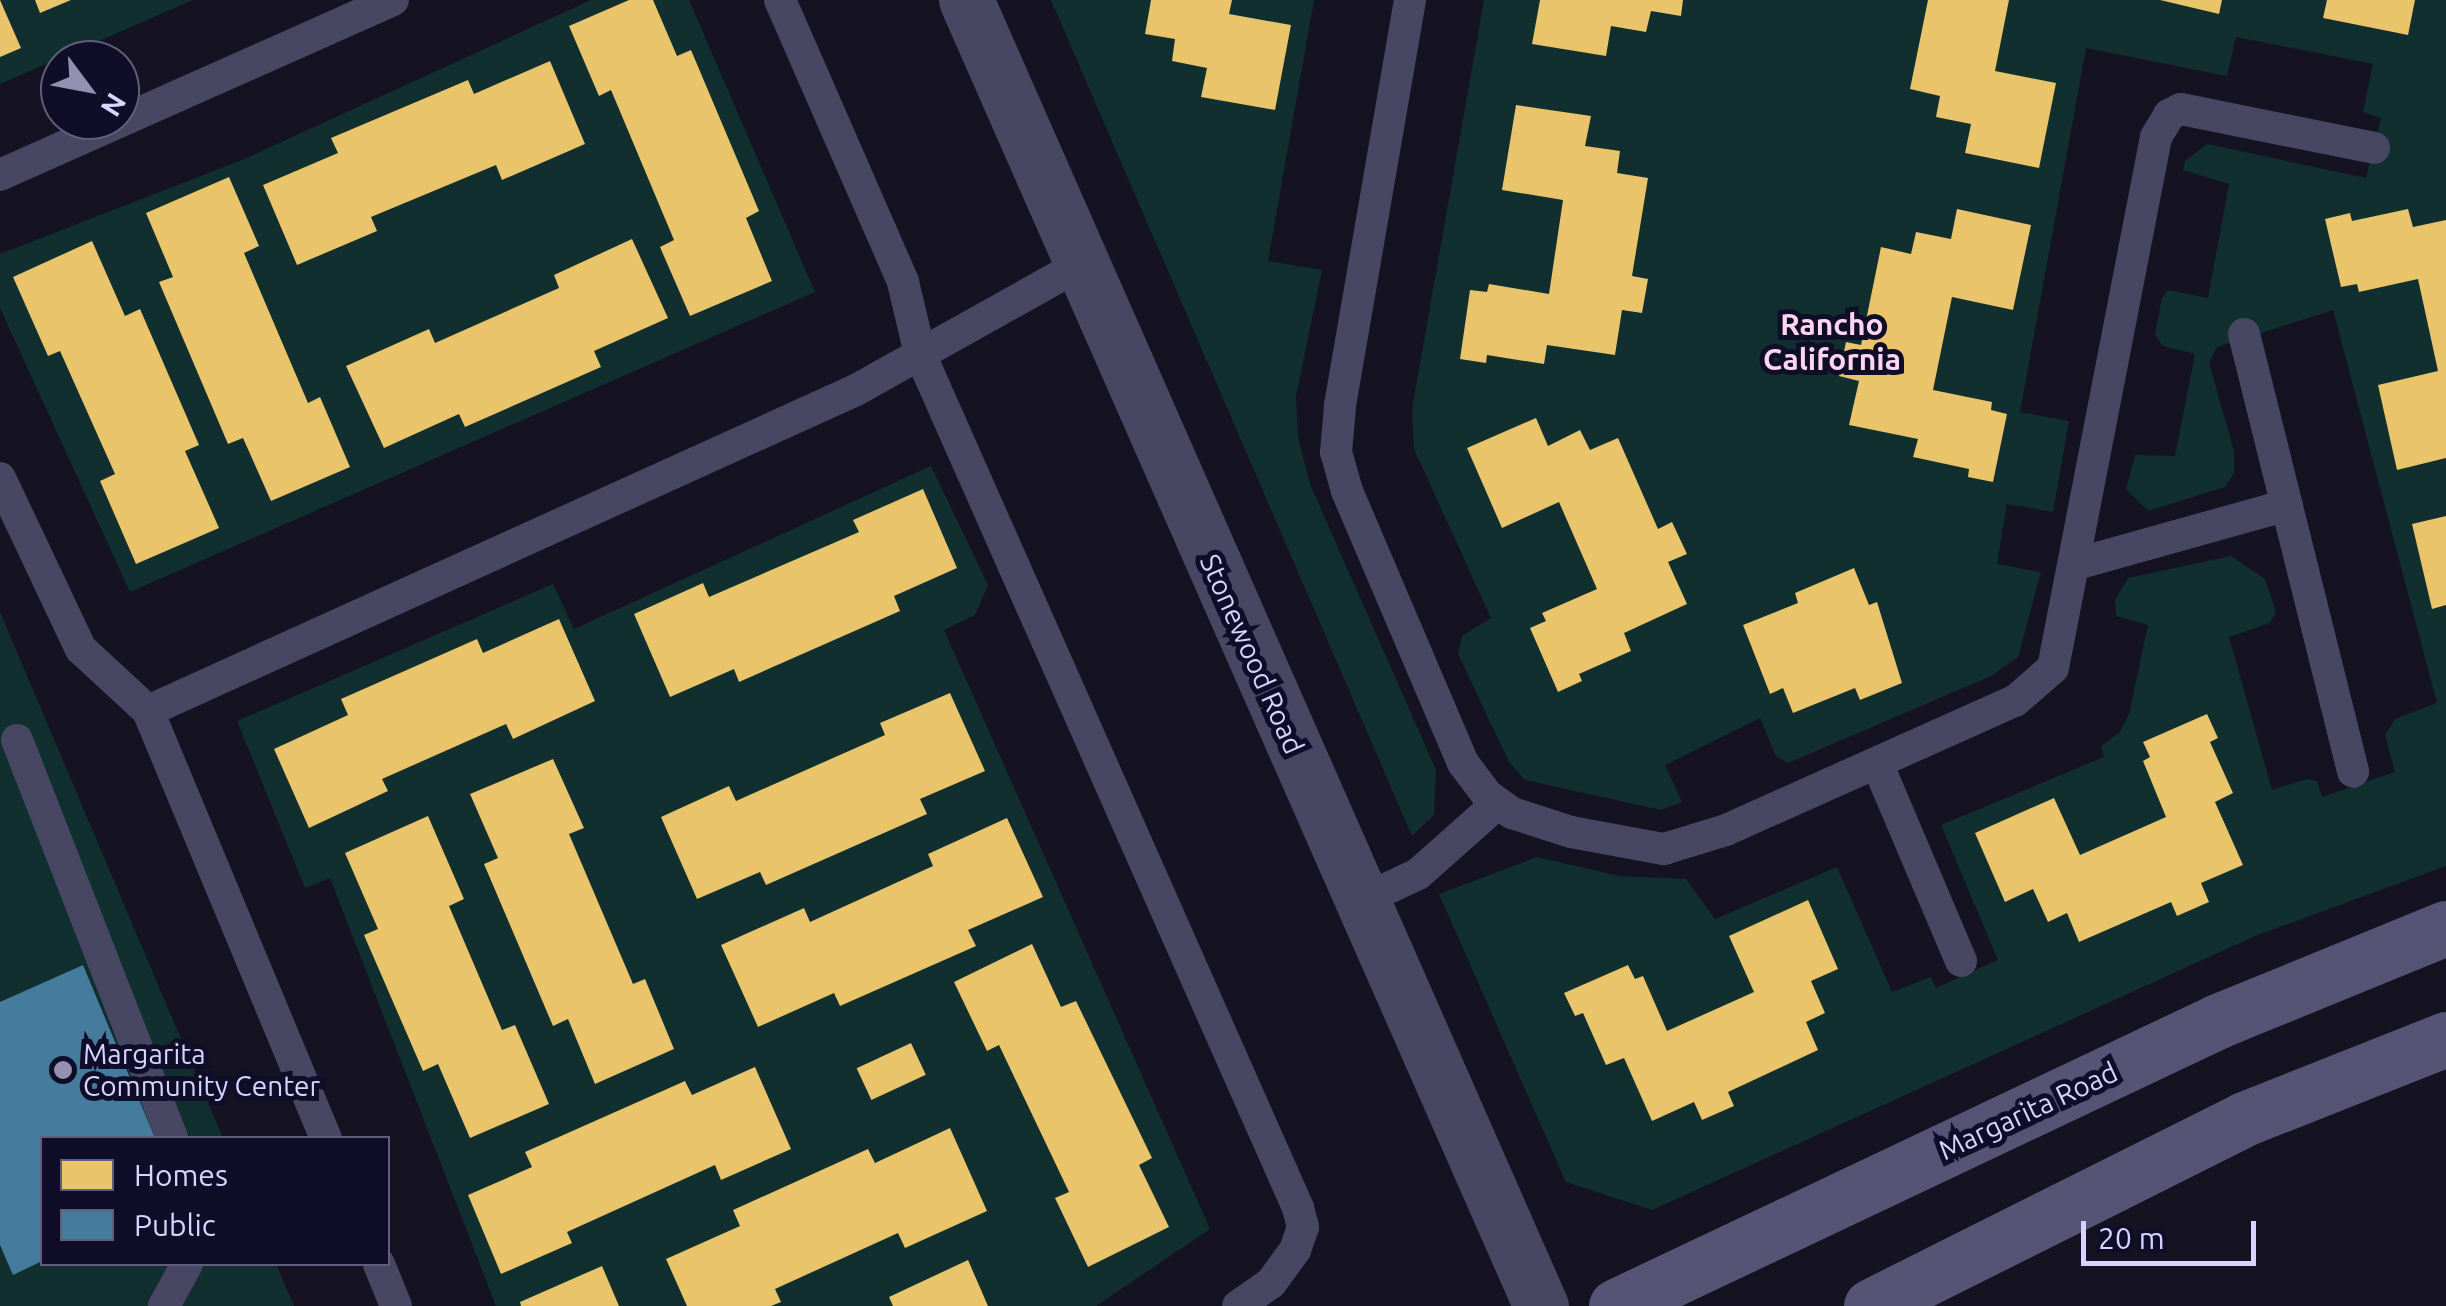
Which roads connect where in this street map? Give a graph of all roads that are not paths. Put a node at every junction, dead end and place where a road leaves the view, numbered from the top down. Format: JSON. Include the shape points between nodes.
{"nodes":[{"id":1,"x":393,"y":0,"type":"edge"},
{"id":2,"x":780,"y":0,"type":"edge"},
{"id":3,"x":966,"y":0,"type":"edge"},
{"id":4,"x":1410,"y":0,"type":"edge"},
{"id":5,"x":2374,"y":148,"type":"dead end"},
{"id":6,"x":0,"y":175,"type":"edge"},
{"id":7,"x":1080,"y":264,"type":"junction"},
{"id":8,"x":2244,"y":334,"type":"dead end"},
{"id":9,"x":920,"y":354,"type":"junction"},
{"id":10,"x":0,"y":478,"type":"edge"},
{"id":11,"x":2287,"y":505,"type":"junction"},
{"id":12,"x":2076,"y":564,"type":"junction"},
{"id":13,"x":148,"y":711,"type":"junction"},
{"id":14,"x":17,"y":740,"type":"dead end"},
{"id":15,"x":1877,"y":763,"type":"junction"},
{"id":16,"x":2353,"y":772,"type":"dead end"},
{"id":17,"x":1498,"y":803,"type":"junction"},
{"id":18,"x":1361,"y":901,"type":"junction"},
{"id":19,"x":2446,"y":928,"type":"edge"},
{"id":20,"x":1962,"y":961,"type":"dead end"},
{"id":21,"x":2446,"y":1039,"type":"edge"},
{"id":22,"x":171,"y":1136,"type":"edge"},
{"id":23,"x":325,"y":1136,"type":"edge"},
{"id":24,"x":186,"y":1266,"type":"edge"},
{"id":25,"x":380,"y":1266,"type":"edge"},
{"id":26,"x":164,"y":1306,"type":"edge"},
{"id":27,"x":396,"y":1306,"type":"edge"},
{"id":28,"x":1238,"y":1306,"type":"edge"},
{"id":29,"x":1540,"y":1306,"type":"edge"},
{"id":30,"x":1616,"y":1306,"type":"edge"},
{"id":31,"x":1871,"y":1306,"type":"edge"}],
"edges":[{"from":1,"to":6,"type":"lane"},
{"from":2,"to":9,"type":"lane","via":[[904,282]]},
{"from":3,"to":7,"type":"street","name":"Stonewood Road"},
{"from":4,"to":17,"type":"lane","via":[[1336,452],[1463,763]]},
{"from":5,"to":12,"type":"lane","via":[[2181,110],[2169,116],[2156,137]]},
{"from":7,"to":9,"type":"lane"},
{"from":7,"to":18,"type":"street","name":"Stonewood Road"},
{"from":8,"to":11,"type":"lane"},
{"from":9,"to":13,"type":"lane","via":[[822,406]]},
{"from":9,"to":28,"type":"lane","via":[[1298,1208],[1303,1227],[1295,1250],[1270,1283]]},
{"from":10,"to":13,"type":"lane","via":[[81,648]]},
{"from":11,"to":12,"type":"lane"},
{"from":11,"to":16,"type":"lane"},
{"from":12,"to":15,"type":"lane","via":[[2061,650],[2036,686]]},
{"from":13,"to":23,"type":"lane"},
{"from":14,"to":22,"type":"lane"},
{"from":15,"to":17,"type":"lane","via":[[1664,850],[1570,832]]},
{"from":15,"to":20,"type":"lane"},
{"from":17,"to":18,"type":"lane","via":[[1418,874]]},
{"from":18,"to":29,"type":"street","name":"Stonewood Road"},
{"from":19,"to":30,"type":"main road","name":"Margarita Road","via":[[2218,1021]]},
{"from":21,"to":31,"type":"main road","via":[[2244,1118]]},
{"from":24,"to":26,"type":"lane"},
{"from":25,"to":27,"type":"lane"}]}
